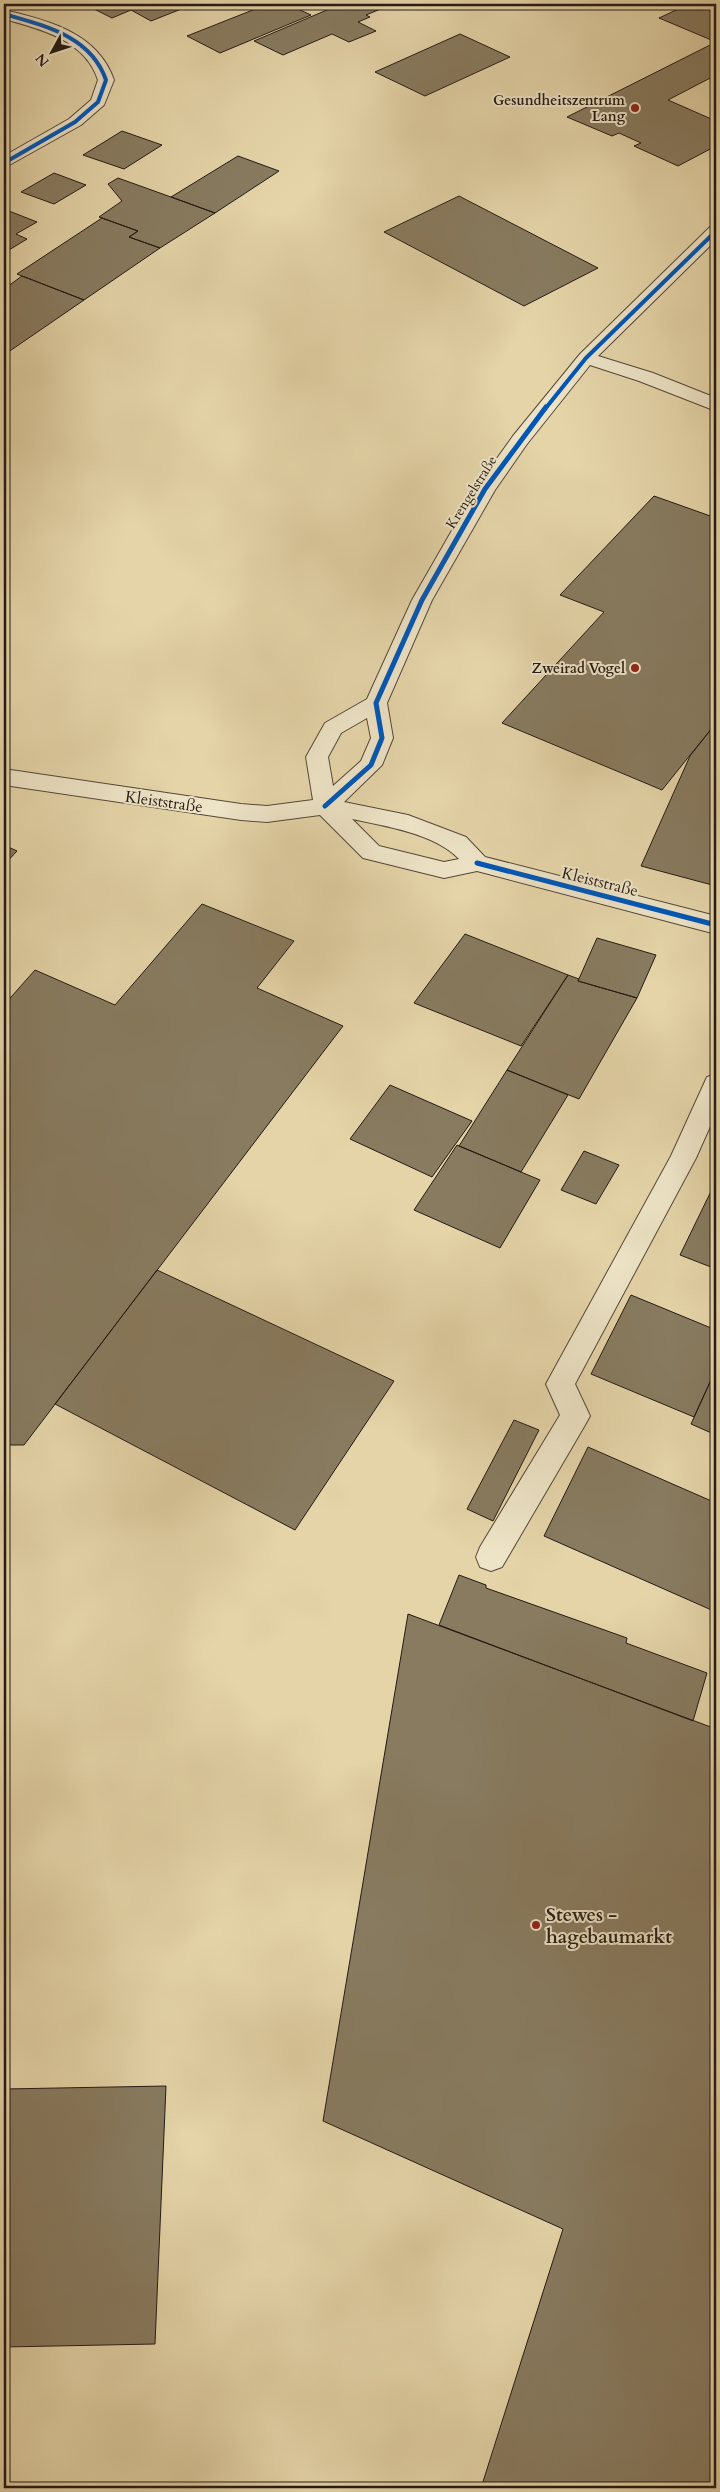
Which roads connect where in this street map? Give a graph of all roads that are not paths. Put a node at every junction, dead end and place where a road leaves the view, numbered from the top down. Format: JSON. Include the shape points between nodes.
{"nodes":[{"id":1,"x":4,"y":14,"type":"edge"},
{"id":2,"x":4,"y":163,"type":"edge"},
{"id":3,"x":716,"y":231,"type":"edge"},
{"id":4,"x":586,"y":358,"type":"junction"},
{"id":5,"x":716,"y":405,"type":"edge"},
{"id":6,"x":376,"y":703,"type":"junction"},
{"id":7,"x":4,"y":777,"type":"edge"},
{"id":8,"x":325,"y":806,"type":"junction"},
{"id":9,"x":477,"y":863,"type":"junction"},
{"id":10,"x":716,"y":925,"type":"edge"},
{"id":11,"x":716,"y":1084,"type":"edge"},
{"id":12,"x":491,"y":1557,"type":"dead end"}],
"edges":[{"from":1,"to":2,"type":"street","via":[[82,44],[98,61],[106,80],[98,102],[75,122]]},
{"from":3,"to":4,"type":"street","name":"Krengelstraße"},
{"from":4,"to":5,"type":"street","via":[[646,376]]},
{"from":4,"to":6,"type":"street","name":"Krengelstraße","via":[[485,489],[422,600]]},
{"from":6,"to":8,"type":"street","via":[[382,738],[370,766]]},
{"from":6,"to":8,"type":"street","via":[[333,728],[317,757]]},
{"from":7,"to":8,"type":"street","name":"Kleiststraße","via":[[241,812],[267,814]]},
{"from":8,"to":9,"type":"street","name":"Kleiststraße","via":[[408,824],[458,843]]},
{"from":8,"to":9,"type":"street","name":"Kleiststraße","via":[[371,852],[444,870]]},
{"from":9,"to":10,"type":"street","name":"Kleiststraße"},
{"from":11,"to":12,"type":"street","via":[[683,1158],[560,1384],[575,1416]]}]}
